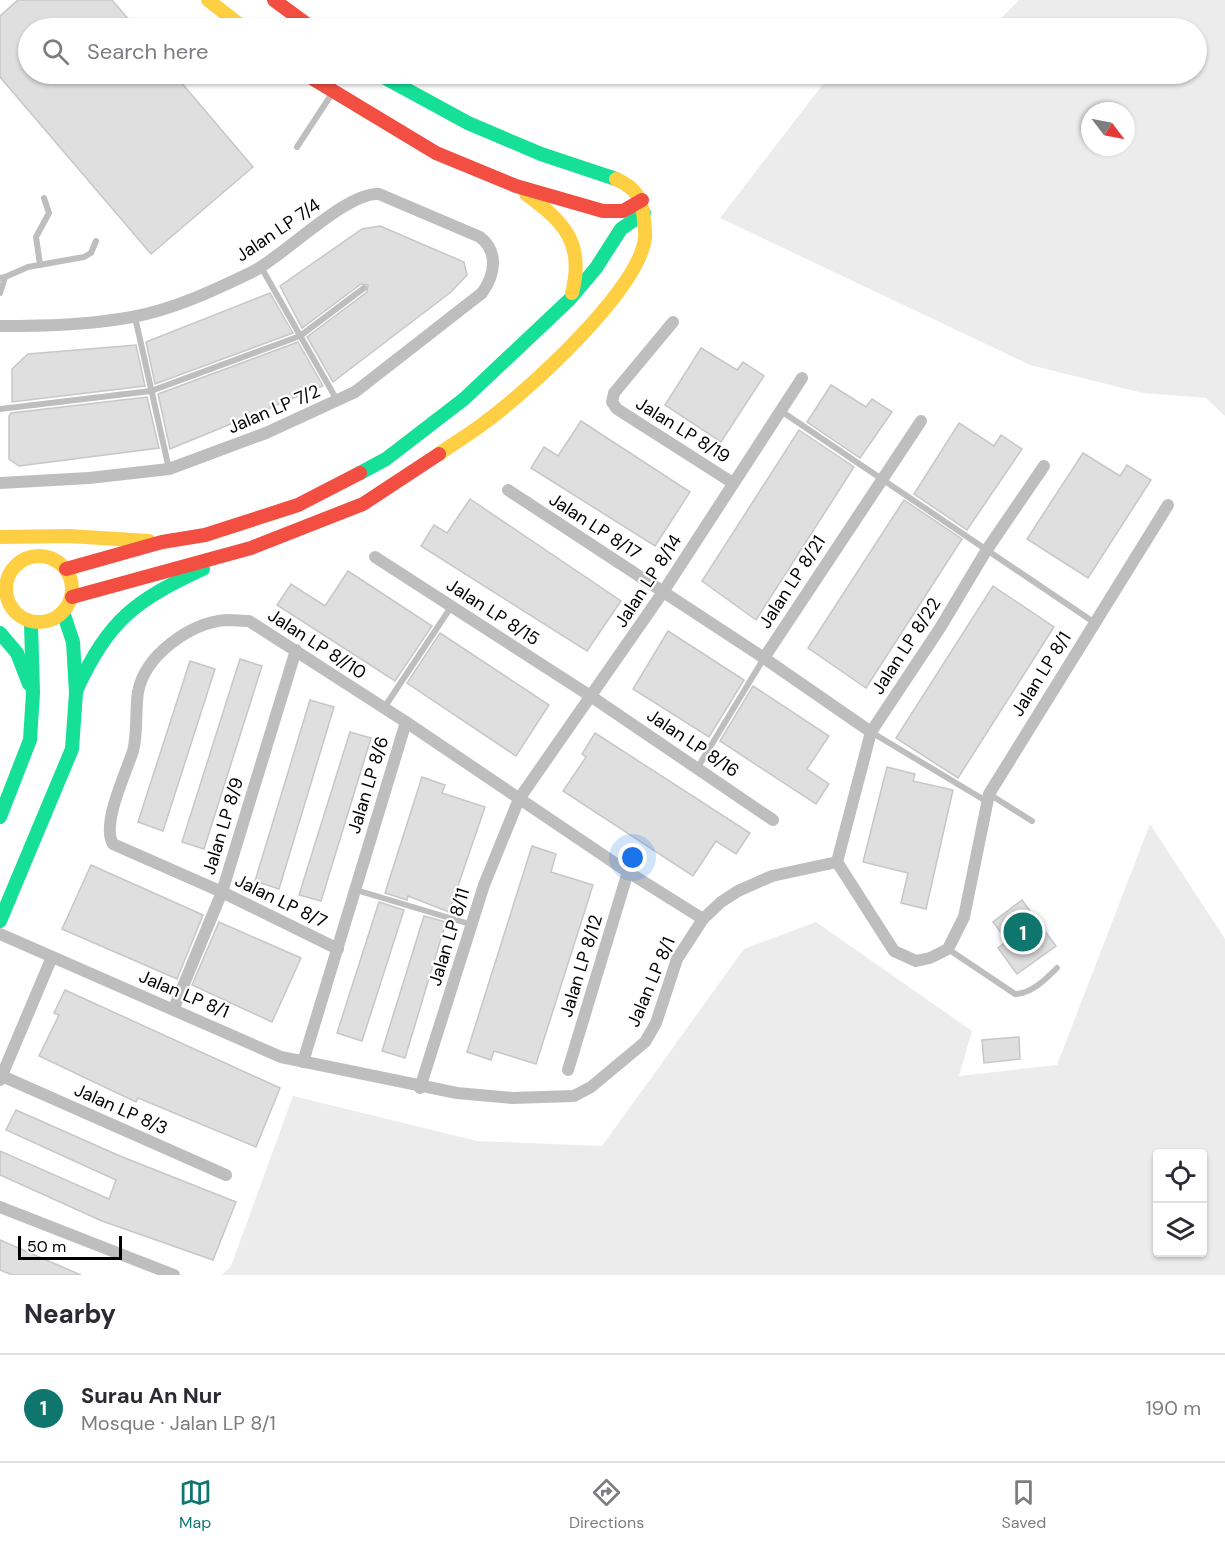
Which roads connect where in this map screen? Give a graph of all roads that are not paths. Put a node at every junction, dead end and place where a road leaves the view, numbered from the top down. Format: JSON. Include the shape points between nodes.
{"nodes":[{"id":1,"x":208,"y":0,"type":"edge"},
{"id":2,"x":274,"y":0,"type":"edge"},
{"id":3,"x":231,"y":18,"type":"edge"},
{"id":4,"x":298,"y":18,"type":"edge"},
{"id":5,"x":322,"y":84,"type":"edge"},
{"id":6,"x":396,"y":84,"type":"edge"},
{"id":7,"x":334,"y":91,"type":"junction"},
{"id":8,"x":297,"y":147,"type":"dead end"},
{"id":9,"x":516,"y":186,"type":"junction"},
{"id":10,"x":44,"y":198,"type":"dead end"},
{"id":11,"x":643,"y":206,"type":"junction"},
{"id":12,"x":96,"y":241,"type":"dead end"},
{"id":13,"x":492,"y":250,"type":"joint"},
{"id":14,"x":40,"y":266,"type":"junction"},
{"id":15,"x":261,"y":267,"type":"junction"},
{"id":16,"x":2,"y":277,"type":"edge"},
{"id":17,"x":364,"y":288,"type":"dead end"},
{"id":18,"x":0,"y":293,"type":"edge"},
{"id":19,"x":569,"y":300,"type":"junction"},
{"id":20,"x":135,"y":317,"type":"junction"},
{"id":21,"x":673,"y":322,"type":"dead end"},
{"id":22,"x":0,"y":326,"type":"edge"},
{"id":23,"x":300,"y":336,"type":"junction"},
{"id":24,"x":802,"y":378,"type":"dead end"},
{"id":25,"x":151,"y":391,"type":"junction"},
{"id":26,"x":338,"y":402,"type":"junction"},
{"id":27,"x":0,"y":409,"type":"edge"},
{"id":28,"x":781,"y":411,"type":"junction"},
{"id":29,"x":921,"y":421,"type":"dead end"},
{"id":30,"x":1044,"y":466,"type":"dead end"},
{"id":31,"x":169,"y":469,"type":"junction"},
{"id":32,"x":882,"y":478,"type":"junction"},
{"id":33,"x":0,"y":483,"type":"edge"},
{"id":34,"x":733,"y":483,"type":"junction"},
{"id":35,"x":508,"y":490,"type":"dead end"},
{"id":36,"x":1168,"y":505,"type":"dead end"},
{"id":37,"x":0,"y":537,"type":"edge"},
{"id":38,"x":162,"y":542,"type":"junction"},
{"id":39,"x":251,"y":548,"type":"junction"},
{"id":40,"x":986,"y":551,"type":"junction"},
{"id":41,"x":375,"y":557,"type":"dead end"},
{"id":42,"x":7,"y":565,"type":"edge"},
{"id":43,"x":66,"y":569,"type":"junction"},
{"id":44,"x":663,"y":592,"type":"junction"},
{"id":45,"x":72,"y":597,"type":"junction"},
{"id":46,"x":3,"y":599,"type":"edge"},
{"id":47,"x":452,"y":606,"type":"junction"},
{"id":48,"x":63,"y":612,"type":"junction"},
{"id":49,"x":31,"y":622,"type":"junction"},
{"id":50,"x":1095,"y":623,"type":"junction"},
{"id":51,"x":0,"y":633,"type":"edge"},
{"id":52,"x":296,"y":650,"type":"junction"},
{"id":53,"x":764,"y":658,"type":"junction"},
{"id":54,"x":33,"y":693,"type":"junction"},
{"id":55,"x":76,"y":693,"type":"junction"},
{"id":56,"x":592,"y":697,"type":"junction"},
{"id":57,"x":383,"y":709,"type":"junction"},
{"id":58,"x":406,"y":722,"type":"junction"},
{"id":59,"x":871,"y":732,"type":"junction"},
{"id":60,"x":698,"y":767,"type":"junction"},
{"id":61,"x":987,"y":797,"type":"junction"},
{"id":62,"x":519,"y":799,"type":"junction"},
{"id":63,"x":0,"y":817,"type":"edge"},
{"id":64,"x":774,"y":820,"type":"dead end"},
{"id":65,"x":1032,"y":821,"type":"dead end"},
{"id":66,"x":111,"y":842,"type":"joint"},
{"id":67,"x":837,"y":862,"type":"junction"},
{"id":68,"x":628,"y":872,"type":"junction"},
{"id":69,"x":356,"y":890,"type":"junction"},
{"id":70,"x":222,"y":892,"type":"junction"},
{"id":71,"x":703,"y":920,"type":"junction"},
{"id":72,"x":0,"y":921,"type":"edge"},
{"id":73,"x":474,"y":925,"type":"junction"},
{"id":74,"x":0,"y":934,"type":"edge"},
{"id":75,"x":338,"y":949,"type":"junction"},
{"id":76,"x":948,"y":949,"type":"junction"},
{"id":77,"x":52,"y":957,"type":"junction"},
{"id":78,"x":1057,"y":968,"type":"dead end"},
{"id":79,"x":174,"y":1008,"type":"junction"},
{"id":80,"x":303,"y":1062,"type":"junction"},
{"id":81,"x":568,"y":1070,"type":"dead end"},
{"id":82,"x":1,"y":1078,"type":"edge"},
{"id":83,"x":420,"y":1088,"type":"junction"},
{"id":84,"x":226,"y":1175,"type":"dead end"},
{"id":85,"x":0,"y":1208,"type":"edge"},
{"id":86,"x":174,"y":1275,"type":"edge"}],
"edges":[{"from":1,"to":3,"type":"street"},
{"from":2,"to":4,"type":"street"},
{"from":5,"to":7,"type":"street"},
{"from":6,"to":11,"type":"street","via":[[468,123],[541,154],[616,178],[630,185]]},
{"from":7,"to":8,"type":"lane"},
{"from":7,"to":9,"type":"street","via":[[436,153]]},
{"from":9,"to":11,"type":"street","via":[[603,211]]},
{"from":9,"to":19,"type":"street","via":[[565,226],[572,240],[579,262]]},
{"from":10,"to":14,"type":"lane","via":[[49,213],[36,237]]},
{"from":11,"to":19,"type":"street","via":[[621,229]]},
{"from":11,"to":39,"type":"street","via":[[645,237],[640,255],[620,290],[557,360],[486,422],[363,504]]},
{"from":12,"to":14,"type":"lane","via":[[91,253],[84,257]]},
{"from":13,"to":15,"type":"street","name":"Jalan LP 7/4","via":[[480,237],[454,224],[369,193]]},
{"from":13,"to":26,"type":"street","name":"Jalan LP 7/2","via":[[492,274],[482,293],[412,350]]},
{"from":14,"to":16,"type":"lane"},
{"from":15,"to":20,"type":"street","name":"Jalan LP 7/4","via":[[194,297]]},
{"from":15,"to":23,"type":"lane"},
{"from":16,"to":18,"type":"lane"},
{"from":17,"to":23,"type":"lane"},
{"from":19,"to":38,"type":"street","via":[[464,399],[386,459],[298,506],[205,535]]},
{"from":20,"to":22,"type":"street","name":"Jalan LP 7/4","via":[[71,326]]},
{"from":20,"to":25,"type":"lane"},
{"from":21,"to":34,"type":"street","name":"Jalan LP 8/19","via":[[614,393],[612,402],[617,409]]},
{"from":23,"to":25,"type":"lane"},
{"from":23,"to":26,"type":"lane"},
{"from":24,"to":28,"type":"street","name":"Jalan LP 8/14"},
{"from":25,"to":27,"type":"lane"},
{"from":25,"to":31,"type":"lane"},
{"from":26,"to":31,"type":"street","name":"Jalan LP 7/2"},
{"from":28,"to":32,"type":"lane"},
{"from":28,"to":34,"type":"street","name":"Jalan LP 8/14"},
{"from":29,"to":32,"type":"street","name":"Jalan LP 8/21"},
{"from":30,"to":40,"type":"street","name":"Jalan LP 8/22"},
{"from":31,"to":33,"type":"street","name":"Jalan LP 7/2"},
{"from":32,"to":40,"type":"lane"},
{"from":32,"to":53,"type":"street","name":"Jalan LP 8/21"},
{"from":34,"to":44,"type":"street","name":"Jalan LP 8/14"},
{"from":35,"to":44,"type":"street","name":"Jalan LP 8/17"},
{"from":36,"to":50,"type":"street","name":"Jalan LP 8/1"},
{"from":37,"to":38,"type":"street","via":[[69,536]]},
{"from":38,"to":43,"type":"street"},
{"from":39,"to":45,"type":"street"},
{"from":39,"to":55,"type":"street","via":[[164,587],[125,613],[104,634]]},
{"from":40,"to":50,"type":"lane"},
{"from":40,"to":59,"type":"street","name":"Jalan LP 8/22"},
{"from":41,"to":47,"type":"street","name":"Jalan LP 8/15"},
{"from":42,"to":43,"type":"street","via":[[40,555]]},
{"from":42,"to":46,"type":"street"},
{"from":43,"to":45,"type":"street","via":[[72,582]]},
{"from":44,"to":53,"type":"street","name":"Jalan LP 8/17"},
{"from":44,"to":56,"type":"street","name":"Jalan LP 8/14"},
{"from":45,"to":48,"type":"street"},
{"from":46,"to":49,"type":"street","via":[[16,614]]},
{"from":47,"to":56,"type":"street","name":"Jalan LP 8/15"},
{"from":47,"to":57,"type":"lane"},
{"from":48,"to":49,"type":"street","via":[[49,622]]},
{"from":48,"to":55,"type":"street","via":[[73,642]]},
{"from":49,"to":54,"type":"street"},
{"from":50,"to":61,"type":"street","name":"Jalan LP 8/1"},
{"from":51,"to":54,"type":"street","via":[[17,653]]},
{"from":52,"to":57,"type":"street","name":"Jalan LP 8//10"},
{"from":52,"to":66,"type":"street","name":"Jalan LP 8//10","via":[[249,621],[225,620],[172,642],[157,654],[138,691],[133,750],[114,800]]},
{"from":52,"to":70,"type":"street","name":"Jalan LP 8/9"},
{"from":53,"to":59,"type":"street","name":"Jalan LP 8/17"},
{"from":53,"to":60,"type":"lane","name":"Jalan LP 8/21"},
{"from":54,"to":63,"type":"street","via":[[30,740]]},
{"from":55,"to":72,"type":"street","via":[[72,749]]},
{"from":56,"to":60,"type":"street","name":"Jalan LP 8/16"},
{"from":56,"to":62,"type":"street","name":"Jalan LP 8/14"},
{"from":57,"to":58,"type":"street","name":"Jalan LP 8//10"},
{"from":58,"to":62,"type":"street","name":"Jalan LP 8/6"},
{"from":58,"to":69,"type":"street","name":"Jalan LP 8/6"},
{"from":59,"to":61,"type":"lane"},
{"from":59,"to":67,"type":"street","name":"Jalan LP 8/22"},
{"from":60,"to":64,"type":"street","name":"Jalan LP 8/16"},
{"from":61,"to":65,"type":"lane"},
{"from":61,"to":76,"type":"street","name":"Jalan LP 8/1","via":[[964,917]]},
{"from":62,"to":68,"type":"street","name":"Jalan LP 8/6"},
{"from":62,"to":73,"type":"street","name":"Jalan LP 8/11","via":[[484,885]]},
{"from":66,"to":70,"type":"street","name":"Jalan LP 8/7"},
{"from":67,"to":71,"type":"street","name":"Jalan LP 8/1","via":[[759,881],[721,902]]},
{"from":67,"to":76,"type":"street","via":[[894,951],[916,961]]},
{"from":68,"to":71,"type":"street","name":"Jalan LP 8/6"},
{"from":68,"to":81,"type":"street","name":"Jalan LP 8/12"},
{"from":69,"to":73,"type":"lane"},
{"from":69,"to":75,"type":"street","name":"Jalan LP 8/6"},
{"from":70,"to":75,"type":"street","name":"Jalan LP 8/7"},
{"from":70,"to":79,"type":"street","name":"Jalan LP 8/9"},
{"from":71,"to":83,"type":"street","name":"Jalan LP 8/1","via":[[677,959],[656,1023],[645,1042],[591,1087],[574,1096],[545,1098],[487,1097]]},
{"from":73,"to":83,"type":"street","name":"Jalan LP 8/11"},
{"from":74,"to":77,"type":"street","name":"Jalan LP 8/1"},
{"from":75,"to":80,"type":"street","name":"Jalan LP 8/6"},
{"from":76,"to":78,"type":"lane","via":[[1015,994],[1032,989]]},
{"from":77,"to":79,"type":"street","name":"Jalan LP 8/1"},
{"from":77,"to":82,"type":"street"},
{"from":79,"to":80,"type":"street","name":"Jalan LP 8/1","via":[[281,1057]]},
{"from":80,"to":83,"type":"street","name":"Jalan LP 8/1"},
{"from":82,"to":84,"type":"street","name":"Jalan LP 8/3"},
{"from":85,"to":86,"type":"street"}]}
